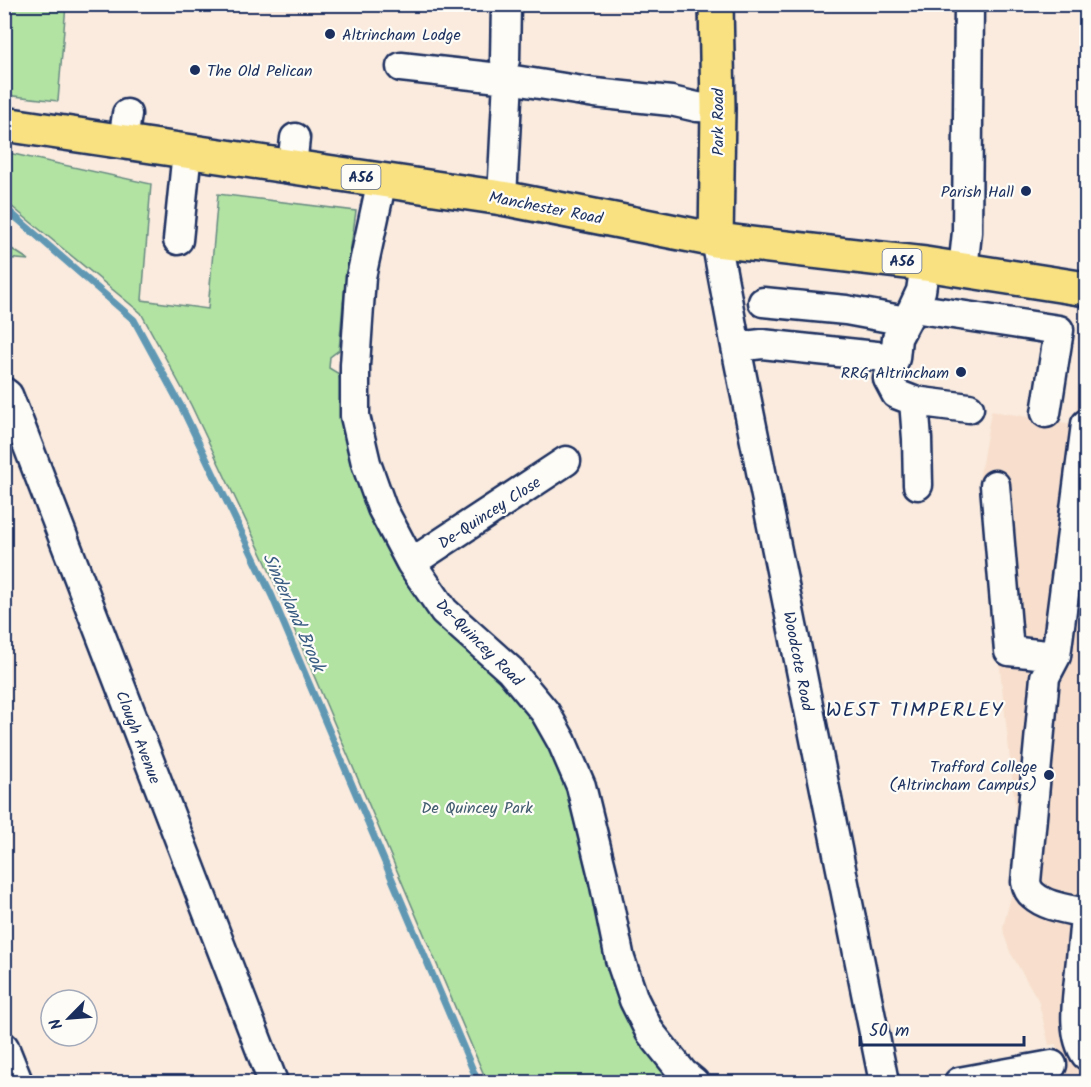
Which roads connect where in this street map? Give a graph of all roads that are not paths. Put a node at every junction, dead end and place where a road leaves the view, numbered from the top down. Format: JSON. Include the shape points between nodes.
{"nodes":[{"id":1,"x":506,"y":4,"type":"edge"},
{"id":2,"x":716,"y":4,"type":"edge"},
{"id":3,"x":969,"y":4,"type":"edge"},
{"id":4,"x":401,"y":67,"type":"dead end"},
{"id":5,"x":507,"y":70,"type":"junction"},
{"id":6,"x":718,"y":108,"type":"junction"},
{"id":7,"x":4,"y":124,"type":"edge"},
{"id":8,"x":187,"y":151,"type":"junction"},
{"id":9,"x":382,"y":180,"type":"junction"},
{"id":10,"x":502,"y":198,"type":"junction"},
{"id":11,"x":178,"y":240,"type":"dead end"},
{"id":12,"x":716,"y":240,"type":"junction"},
{"id":13,"x":925,"y":264,"type":"junction"},
{"id":14,"x":963,"y":270,"type":"junction"},
{"id":15,"x":1086,"y":289,"type":"edge"},
{"id":16,"x":763,"y":302,"type":"dead end"},
{"id":17,"x":910,"y":315,"type":"junction"},
{"id":18,"x":736,"y":347,"type":"junction"},
{"id":19,"x":895,"y":358,"type":"junction"},
{"id":20,"x":4,"y":392,"type":"edge"},
{"id":21,"x":914,"y":401,"type":"junction"},
{"id":22,"x":969,"y":408,"type":"dead end"},
{"id":23,"x":1046,"y":413,"type":"dead end"},
{"id":24,"x":1086,"y":424,"type":"edge"},
{"id":25,"x":566,"y":461,"type":"dead end"},
{"id":26,"x":918,"y":484,"type":"dead end"},
{"id":27,"x":995,"y":485,"type":"dead end"},
{"id":28,"x":411,"y":563,"type":"junction"},
{"id":29,"x":1056,"y":656,"type":"junction"},
{"id":30,"x":1086,"y":913,"type":"edge"},
{"id":31,"x":4,"y":1047,"type":"edge"},
{"id":32,"x":1086,"y":1055,"type":"edge"},
{"id":33,"x":1052,"y":1065,"type":"dead end"},
{"id":34,"x":18,"y":1083,"type":"edge"},
{"id":35,"x":273,"y":1083,"type":"edge"},
{"id":36,"x":694,"y":1083,"type":"edge"},
{"id":37,"x":884,"y":1083,"type":"edge"},
{"id":38,"x":959,"y":1083,"type":"edge"}],
"edges":[{"from":1,"to":5,"type":"street"},
{"from":2,"to":6,"type":"main road","name":"Park Road"},
{"from":3,"to":14,"type":"street","via":[[967,232]]},
{"from":4,"to":5,"type":"street"},
{"from":5,"to":6,"type":"street","via":[[595,93]]},
{"from":5,"to":10,"type":"street"},
{"from":6,"to":12,"type":"main road","name":"Park Road"},
{"from":7,"to":8,"type":"main road","name":"Manchester Road","number":"A56","via":[[125,127]]},
{"from":8,"to":9,"type":"main road","name":"Manchester Road","number":"A56","via":[[293,152]]},
{"from":8,"to":11,"type":"street"},
{"from":9,"to":10,"type":"main road","name":"Manchester Road","number":"A56"},
{"from":9,"to":28,"type":"street","name":"De-Quincey Road","via":[[361,277],[355,416],[382,508]]},
{"from":10,"to":12,"type":"main road","name":"Manchester Road","number":"A56"},
{"from":12,"to":13,"type":"main road","name":"Manchester Road","number":"A56"},
{"from":12,"to":18,"type":"street","name":"Woodcote Road"},
{"from":13,"to":14,"type":"main road","name":"Manchester Road","number":"A56"},
{"from":13,"to":17,"type":"street","via":[[921,291]]},
{"from":14,"to":15,"type":"main road","name":"Manchester Road","number":"A56"},
{"from":16,"to":17,"type":"street"},
{"from":17,"to":19,"type":"street","via":[[897,338]]},
{"from":17,"to":23,"type":"street","via":[[1059,330]]},
{"from":18,"to":19,"type":"street","via":[[762,344]]},
{"from":18,"to":37,"type":"street","name":"Woodcote Road"},
{"from":19,"to":21,"type":"street","via":[[888,379],[896,394]]},
{"from":20,"to":35,"type":"street","name":"Clough Avenue"},
{"from":21,"to":22,"type":"street"},
{"from":21,"to":26,"type":"street"},
{"from":24,"to":29,"type":"street"},
{"from":25,"to":28,"type":"street","name":"De-Quincey Close"},
{"from":27,"to":29,"type":"street","via":[[1009,651]]},
{"from":28,"to":36,"type":"street","name":"De-Quincey Road","via":[[444,611],[510,670],[545,712],[562,742],[580,786],[620,959],[634,1000],[650,1032]]},
{"from":29,"to":30,"type":"street","via":[[1045,677],[1026,882],[1032,895],[1042,901]]},
{"from":30,"to":32,"type":"street","via":[[1076,1016]]},
{"from":31,"to":34,"type":"street"},
{"from":33,"to":38,"type":"street"}]}
